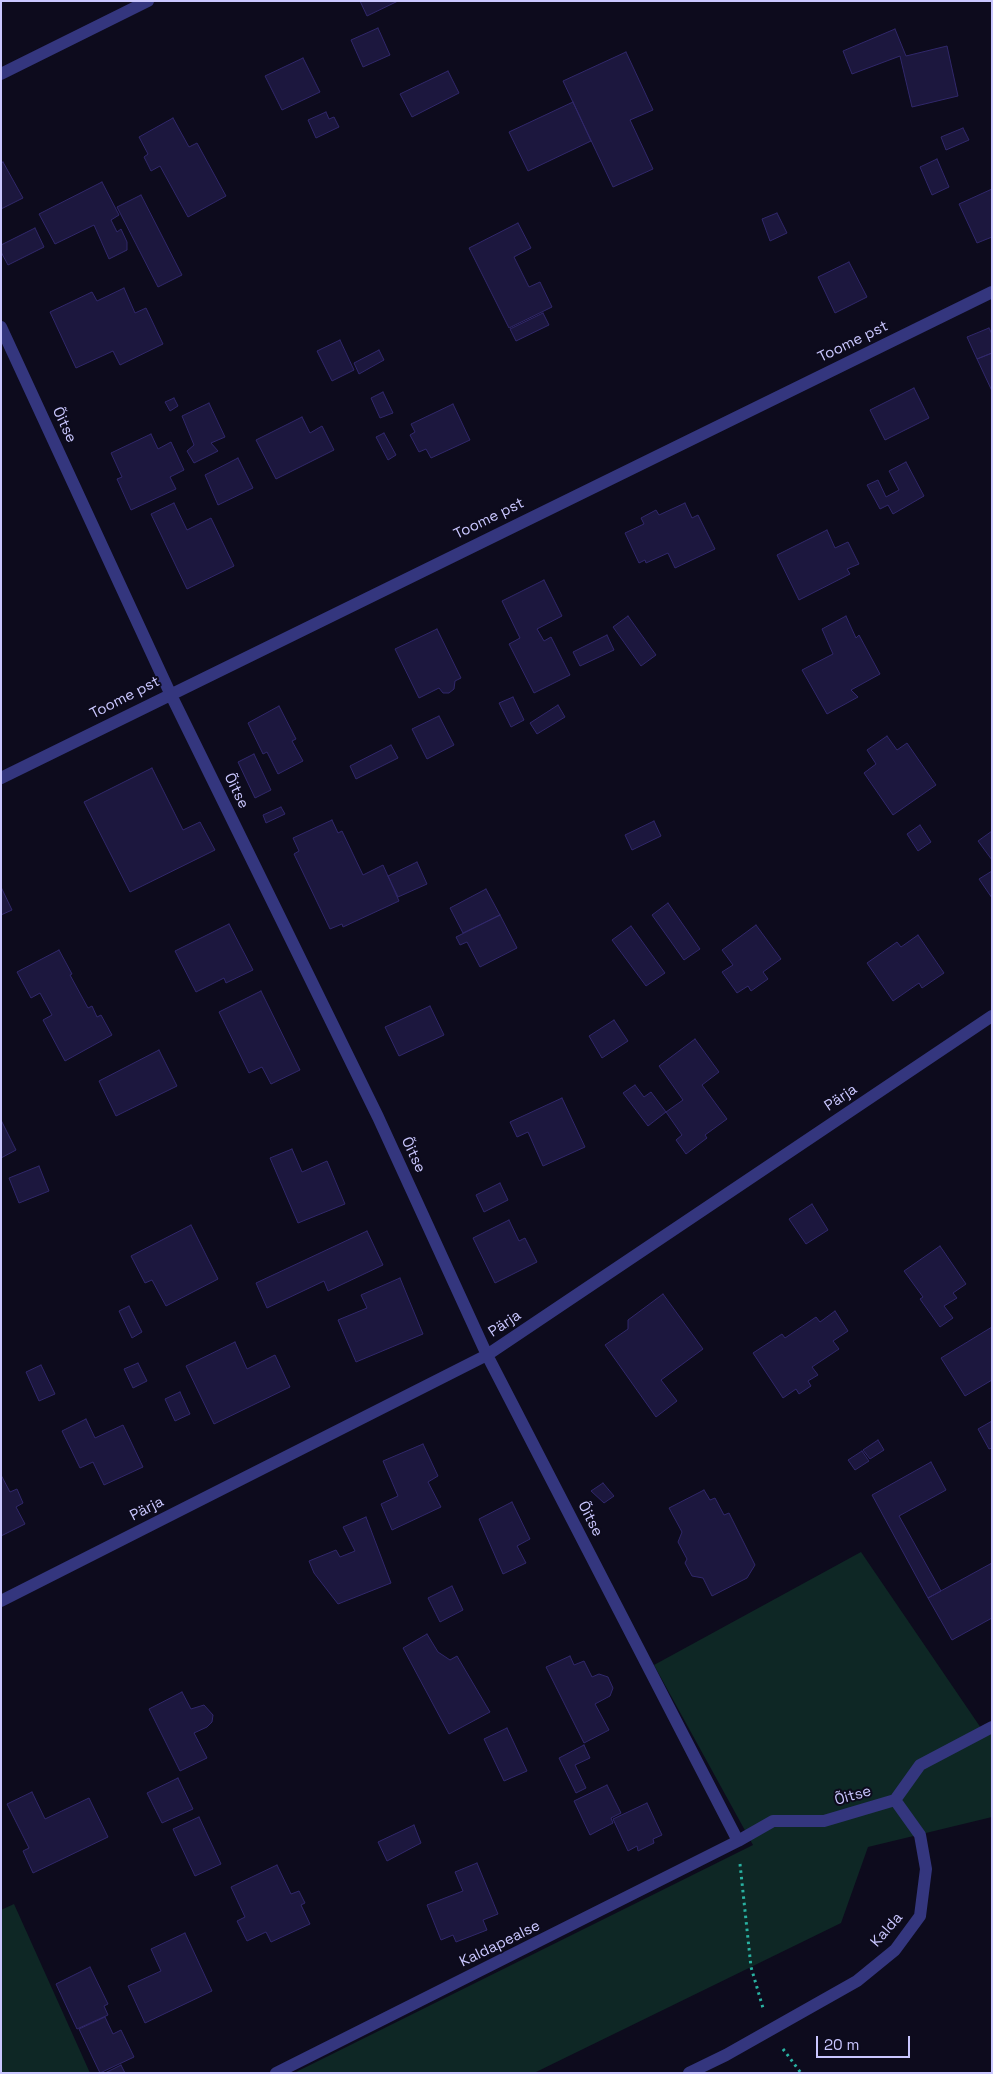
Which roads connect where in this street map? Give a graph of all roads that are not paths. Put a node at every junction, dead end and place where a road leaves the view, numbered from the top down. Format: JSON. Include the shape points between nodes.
{"nodes":[{"id":1,"x":148,"y":1,"type":"edge"},
{"id":2,"x":1,"y":74,"type":"edge"},
{"id":3,"x":992,"y":292,"type":"edge"},
{"id":4,"x":1,"y":327,"type":"edge"},
{"id":5,"x":170,"y":693,"type":"junction"},
{"id":6,"x":1,"y":778,"type":"edge"},
{"id":7,"x":992,"y":1016,"type":"edge"},
{"id":8,"x":487,"y":1356,"type":"junction"},
{"id":9,"x":1,"y":1601,"type":"edge"},
{"id":10,"x":992,"y":1727,"type":"edge"},
{"id":11,"x":895,"y":1800,"type":"junction"},
{"id":12,"x":738,"y":1841,"type":"junction"},
{"id":13,"x":276,"y":2073,"type":"edge"},
{"id":14,"x":689,"y":2073,"type":"edge"}],
"edges":[{"from":1,"to":2,"type":"street"},
{"from":3,"to":5,"type":"street","name":"Toome pst"},
{"from":4,"to":5,"type":"street","name":"Õitse"},
{"from":5,"to":6,"type":"street","name":"Toome pst"},
{"from":5,"to":8,"type":"street","name":"Õitse","via":[[374,1108]]},
{"from":7,"to":8,"type":"street","name":"Pärja"},
{"from":8,"to":9,"type":"street","name":"Pärja"},
{"from":8,"to":12,"type":"street","name":"Õitse"},
{"from":10,"to":11,"type":"street","via":[[920,1765]]},
{"from":11,"to":12,"type":"street","name":"Õitse","via":[[824,1821],[773,1821]]},
{"from":11,"to":14,"type":"street","name":"Kalda","via":[[920,1835],[926,1869],[920,1916],[895,1950],[857,1981]]},
{"from":12,"to":13,"type":"street","name":"Kaldapealse"}]}
